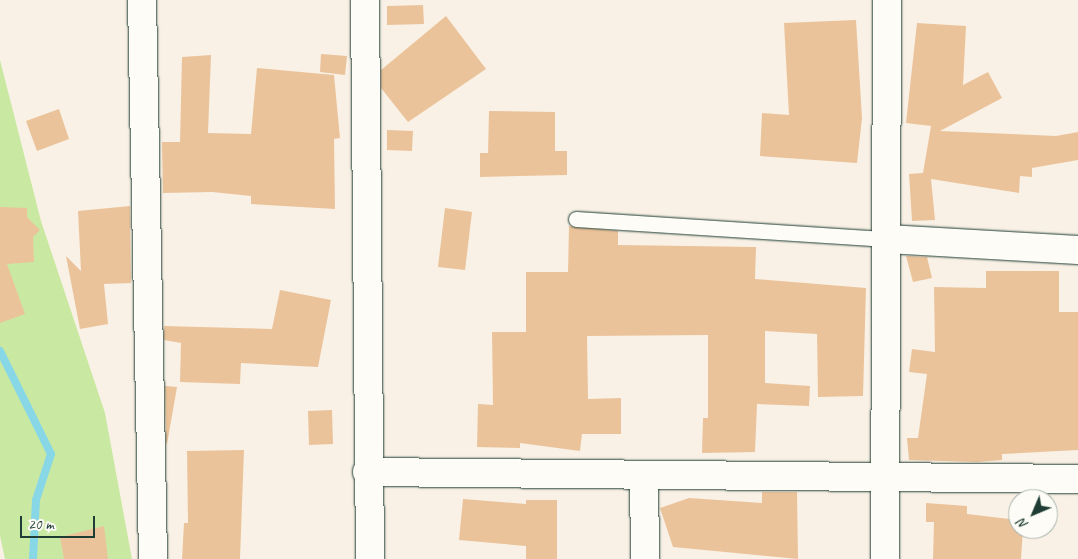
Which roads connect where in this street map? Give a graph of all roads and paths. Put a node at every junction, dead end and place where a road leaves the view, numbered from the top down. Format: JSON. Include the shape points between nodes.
{"nodes":[{"id":1,"x":142,"y":0,"type":"edge"},
{"id":2,"x":365,"y":0,"type":"edge"},
{"id":3,"x":887,"y":0,"type":"edge"},
{"id":4,"x":576,"y":220,"type":"dead end"},
{"id":5,"x":886,"y":239,"type":"junction"},
{"id":6,"x":1078,"y":250,"type":"edge"},
{"id":7,"x":367,"y":472,"type":"junction"},
{"id":8,"x":644,"y":475,"type":"junction"},
{"id":9,"x":886,"y":477,"type":"junction"},
{"id":10,"x":1078,"y":479,"type":"edge"},
{"id":11,"x":153,"y":559,"type":"edge"},
{"id":12,"x":370,"y":559,"type":"edge"},
{"id":13,"x":645,"y":559,"type":"edge"},
{"id":14,"x":885,"y":559,"type":"edge"}],
"edges":[{"from":1,"to":11,"type":"street"},
{"from":2,"to":7,"type":"street"},
{"from":3,"to":5,"type":"street"},
{"from":4,"to":5,"type":"lane"},
{"from":5,"to":6,"type":"street"},
{"from":5,"to":9,"type":"street"},
{"from":7,"to":8,"type":"street"},
{"from":7,"to":12,"type":"street"},
{"from":8,"to":9,"type":"street"},
{"from":8,"to":13,"type":"street"},
{"from":9,"to":10,"type":"street"},
{"from":9,"to":14,"type":"street"}]}
